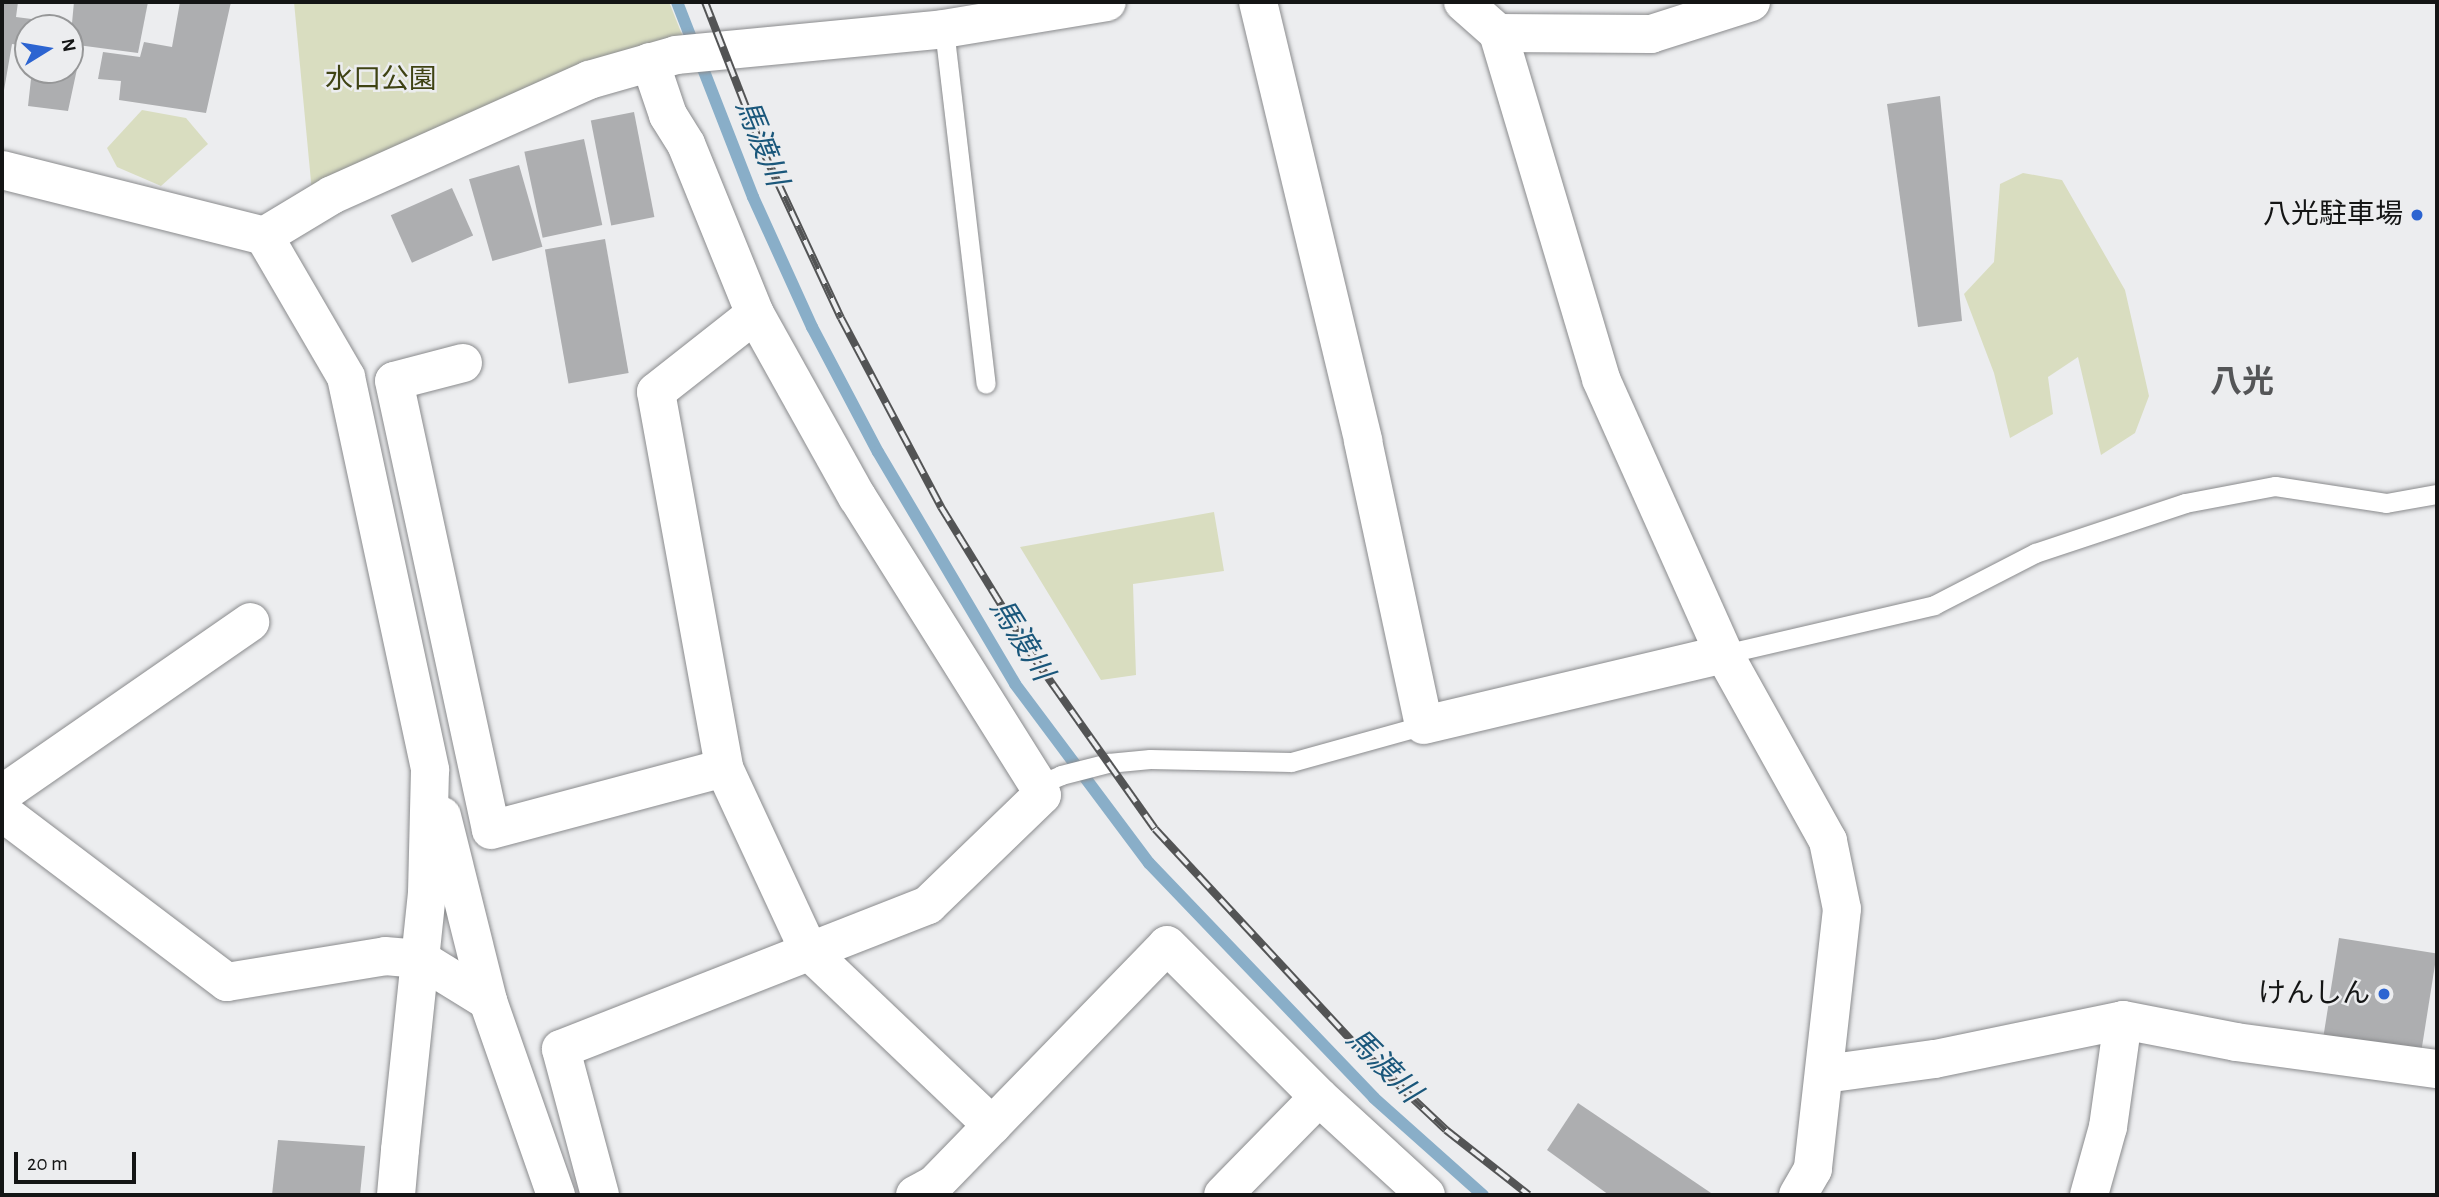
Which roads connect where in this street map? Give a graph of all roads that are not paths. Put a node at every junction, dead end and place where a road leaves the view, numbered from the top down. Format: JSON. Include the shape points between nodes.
{"nodes":[{"id":1,"x":1107,"y":2,"type":"edge"},
{"id":2,"x":1258,"y":2,"type":"edge"},
{"id":3,"x":1463,"y":2,"type":"edge"},
{"id":4,"x":1751,"y":2,"type":"edge"},
{"id":5,"x":961,"y":18,"type":"edge"},
{"id":6,"x":1498,"y":33,"type":"junction"},
{"id":7,"x":678,"y":56,"type":"junction"},
{"id":8,"x":2,"y":170,"type":"edge"},
{"id":9,"x":264,"y":236,"type":"junction"},
{"id":10,"x":755,"y":314,"type":"junction"},
{"id":11,"x":463,"y":363,"type":"dead end"},
{"id":12,"x":986,"y":384,"type":"dead end"},
{"id":13,"x":2437,"y":494,"type":"edge"},
{"id":14,"x":250,"y":622,"type":"dead end"},
{"id":15,"x":1724,"y":654,"type":"junction"},
{"id":16,"x":1424,"y":724,"type":"junction"},
{"id":17,"x":724,"y":768,"type":"junction"},
{"id":18,"x":430,"y":770,"type":"junction"},
{"id":19,"x":1049,"y":780,"type":"junction"},
{"id":20,"x":2,"y":794,"type":"edge"},
{"id":21,"x":2,"y":812,"type":"edge"},
{"id":22,"x":810,"y":951,"type":"junction"},
{"id":23,"x":420,"y":959,"type":"junction"},
{"id":24,"x":488,"y":1001,"type":"junction"},
{"id":25,"x":2123,"y":1020,"type":"junction"},
{"id":26,"x":2437,"y":1069,"type":"edge"},
{"id":27,"x":1825,"y":1074,"type":"junction"},
{"id":28,"x":1319,"y":1097,"type":"junction"},
{"id":29,"x":992,"y":1125,"type":"junction"},
{"id":30,"x":396,"y":1195,"type":"edge"},
{"id":31,"x":556,"y":1195,"type":"edge"},
{"id":32,"x":600,"y":1195,"type":"edge"},
{"id":33,"x":915,"y":1195,"type":"edge"},
{"id":34,"x":1223,"y":1195,"type":"edge"},
{"id":35,"x":1426,"y":1195,"type":"edge"},
{"id":36,"x":1798,"y":1195,"type":"edge"},
{"id":37,"x":2089,"y":1195,"type":"edge"}],
"edges":[{"from":1,"to":5,"type":"street"},
{"from":2,"to":16,"type":"street","via":[[1363,441]]},
{"from":3,"to":6,"type":"street"},
{"from":4,"to":6,"type":"street","via":[[1651,34]]},
{"from":5,"to":7,"type":"street"},
{"from":5,"to":12,"type":"lane"},
{"from":6,"to":15,"type":"street","via":[[1601,379]]},
{"from":7,"to":9,"type":"street","via":[[589,80],[332,195]]},
{"from":7,"to":10,"type":"street","via":[[668,115],[686,144]]},
{"from":8,"to":9,"type":"street"},
{"from":9,"to":18,"type":"street","via":[[346,377]]},
{"from":10,"to":17,"type":"street","via":[[656,392]]},
{"from":10,"to":19,"type":"street","via":[[857,497]]},
{"from":11,"to":17,"type":"street","via":[[394,381],[491,830]]},
{"from":13,"to":15,"type":"lane","via":[[2386,503],[2275,486],[2185,503],[2035,553],[1934,605]]},
{"from":14,"to":20,"type":"street"},
{"from":15,"to":16,"type":"street"},
{"from":15,"to":27,"type":"street","via":[[1828,841],[1842,909]]},
{"from":16,"to":19,"type":"lane","via":[[1291,762],[1150,759],[1091,766]]},
{"from":17,"to":22,"type":"street"},
{"from":18,"to":23,"type":"street","via":[[427,893]]},
{"from":18,"to":24,"type":"street"},
{"from":19,"to":22,"type":"street","via":[[1042,795],[928,905]]},
{"from":21,"to":23,"type":"street","via":[[227,982],[385,956]]},
{"from":22,"to":29,"type":"street"},
{"from":22,"to":32,"type":"street","via":[[561,1049]]},
{"from":23,"to":24,"type":"street"},
{"from":23,"to":30,"type":"street"},
{"from":24,"to":31,"type":"street"},
{"from":25,"to":26,"type":"street","via":[[2236,1042]]},
{"from":25,"to":27,"type":"street","via":[[1935,1059]]},
{"from":25,"to":37,"type":"street","via":[[2108,1127]]},
{"from":27,"to":36,"type":"street","via":[[1813,1169]]},
{"from":28,"to":29,"type":"street","via":[[1167,945]]},
{"from":28,"to":34,"type":"street"},
{"from":28,"to":35,"type":"street"},
{"from":29,"to":33,"type":"street","via":[[934,1185]]}]}
